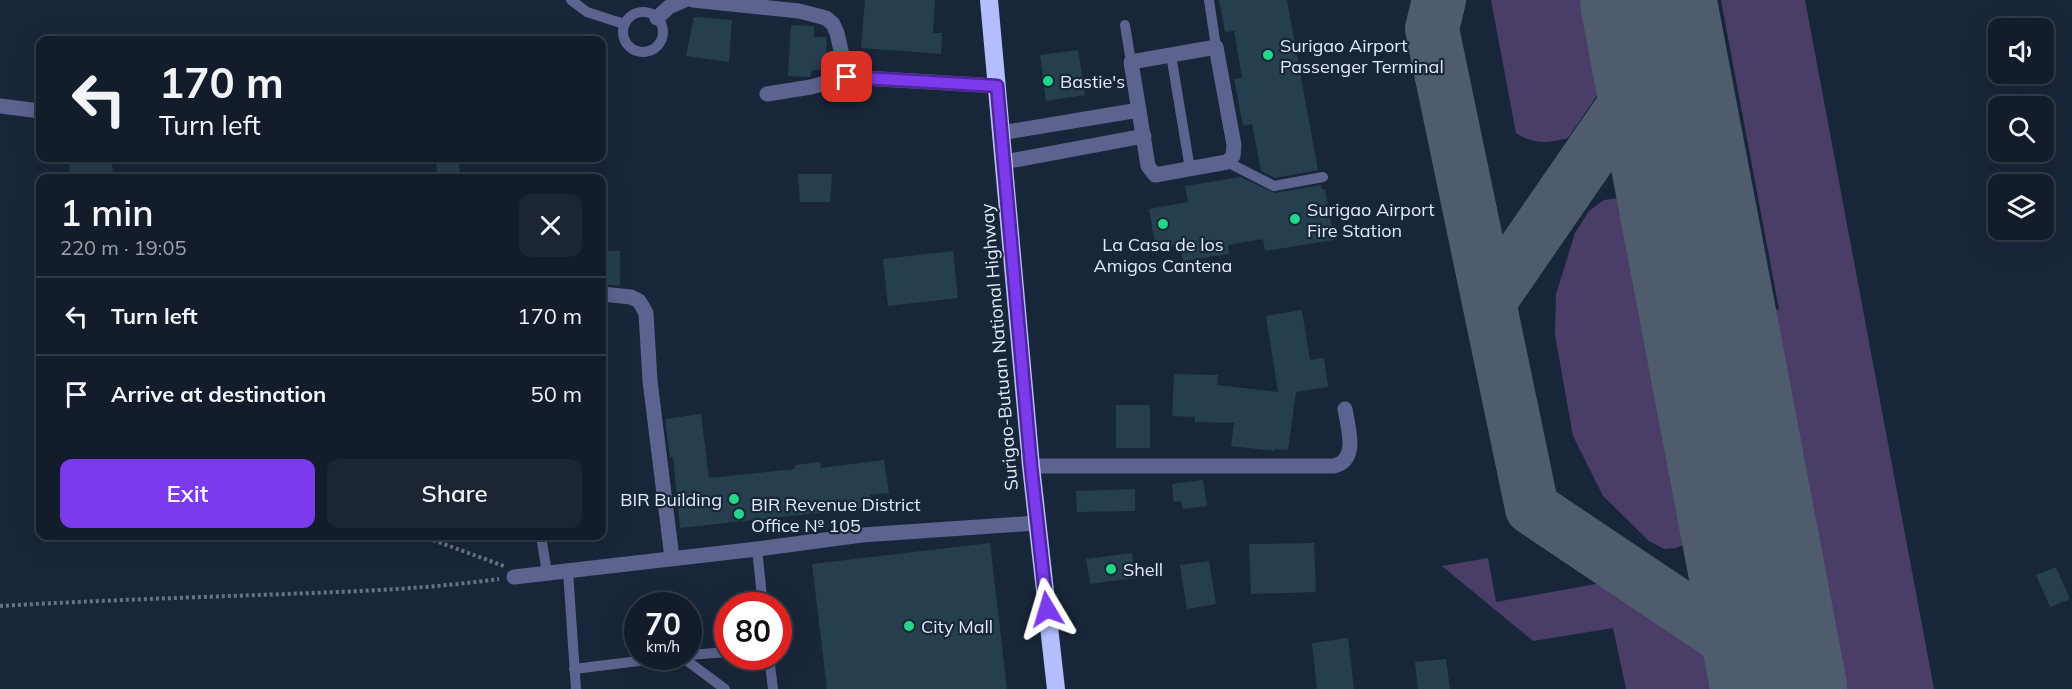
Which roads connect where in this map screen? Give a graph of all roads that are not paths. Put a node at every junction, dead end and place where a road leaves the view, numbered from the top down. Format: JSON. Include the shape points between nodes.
{"nodes":[{"id":1,"x":571,"y":0,"type":"edge"},
{"id":2,"x":684,"y":0,"type":"edge"},
{"id":3,"x":693,"y":0,"type":"edge"},
{"id":4,"x":989,"y":0,"type":"edge"},
{"id":5,"x":1209,"y":0,"type":"edge"},
{"id":6,"x":657,"y":18,"type":"junction"},
{"id":7,"x":624,"y":24,"type":"junction"},
{"id":8,"x":1125,"y":25,"type":"dead end"},
{"id":9,"x":1216,"y":47,"type":"junction"},
{"id":10,"x":1171,"y":55,"type":"junction"},
{"id":11,"x":1131,"y":62,"type":"junction"},
{"id":12,"x":847,"y":77,"type":"junction"},
{"id":13,"x":997,"y":86,"type":"junction"},
{"id":14,"x":766,"y":93,"type":"dead end"},
{"id":15,"x":0,"y":106,"type":"edge"},
{"id":16,"x":36,"y":110,"type":"edge"},
{"id":17,"x":1139,"y":110,"type":"junction"},
{"id":18,"x":1001,"y":133,"type":"junction"},
{"id":19,"x":1144,"y":136,"type":"junction"},
{"id":20,"x":1004,"y":162,"type":"junction"},
{"id":21,"x":1227,"y":162,"type":"junction"},
{"id":22,"x":1190,"y":169,"type":"junction"},
{"id":23,"x":1323,"y":177,"type":"dead end"},
{"id":24,"x":606,"y":294,"type":"edge"},
{"id":25,"x":1345,"y":409,"type":"dead end"},
{"id":26,"x":1031,"y":466,"type":"junction"},
{"id":27,"x":1037,"y":523,"type":"junction"},
{"id":28,"x":542,"y":540,"type":"edge"},
{"id":29,"x":757,"y":549,"type":"junction"},
{"id":30,"x":672,"y":558,"type":"junction"},
{"id":31,"x":568,"y":571,"type":"junction"},
{"id":32,"x":547,"y":573,"type":"junction"},
{"id":33,"x":522,"y":576,"type":"road end"},
{"id":34,"x":762,"y":592,"type":"edge"},
{"id":35,"x":624,"y":663,"type":"edge"},
{"id":36,"x":574,"y":669,"type":"junction"},
{"id":37,"x":699,"y":670,"type":"edge"},
{"id":38,"x":770,"y":670,"type":"edge"},
{"id":39,"x":576,"y":689,"type":"edge"},
{"id":40,"x":725,"y":689,"type":"edge"},
{"id":41,"x":773,"y":689,"type":"edge"},
{"id":42,"x":1056,"y":689,"type":"edge"}],
"edges":[{"from":1,"to":7,"type":"lane","via":[[586,12]]},
{"from":2,"to":6,"type":"street"},
{"from":3,"to":12,"type":"street","via":[[799,11],[825,18],[837,33]]},
{"from":4,"to":13,"type":"highway","name":"Surigao-Butuan National Highway"},
{"from":5,"to":9,"type":"lane"},
{"from":6,"to":7,"type":"lane","via":[[639,12]]},
{"from":6,"to":7,"type":"lane","via":[[662,37],[649,51],[636,51],[626,43]]},
{"from":8,"to":11,"type":"lane"},
{"from":9,"to":10,"type":"street"},
{"from":9,"to":21,"type":"street","via":[[1234,145],[1233,156]]},
{"from":10,"to":11,"type":"street"},
{"from":10,"to":22,"type":"lane"},
{"from":11,"to":17,"type":"street"},
{"from":12,"to":13,"type":"street"},
{"from":12,"to":14,"type":"street"},
{"from":13,"to":18,"type":"highway","name":"Surigao-Butuan National Highway"},
{"from":15,"to":16,"type":"street"},
{"from":17,"to":18,"type":"street"},
{"from":17,"to":19,"type":"street"},
{"from":18,"to":20,"type":"highway","name":"Surigao-Butuan National Highway"},
{"from":19,"to":20,"type":"street"},
{"from":19,"to":22,"type":"street","via":[[1148,166],[1155,175]]},
{"from":20,"to":26,"type":"highway","name":"Surigao-Butuan National Highway"},
{"from":21,"to":22,"type":"street"},
{"from":21,"to":23,"type":"lane","via":[[1274,186]]},
{"from":24,"to":30,"type":"street","via":[[631,297],[644,306],[646,313],[650,381]]},
{"from":25,"to":26,"type":"street","via":[[1350,447],[1346,461],[1334,466]]},
{"from":26,"to":27,"type":"highway","name":"Surigao-Butuan National Highway"},
{"from":27,"to":29,"type":"street","via":[[862,535]]},
{"from":27,"to":42,"type":"highway","name":"Surigao-Butuan National Highway"},
{"from":28,"to":32,"type":"lane"},
{"from":29,"to":30,"type":"street"},
{"from":29,"to":34,"type":"lane"},
{"from":30,"to":31,"type":"street"},
{"from":31,"to":32,"type":"street"},
{"from":31,"to":36,"type":"lane"},
{"from":32,"to":33,"type":"street"},
{"from":35,"to":36,"type":"lane"},
{"from":36,"to":39,"type":"lane"},
{"from":37,"to":40,"type":"lane"},
{"from":38,"to":41,"type":"lane"}]}
